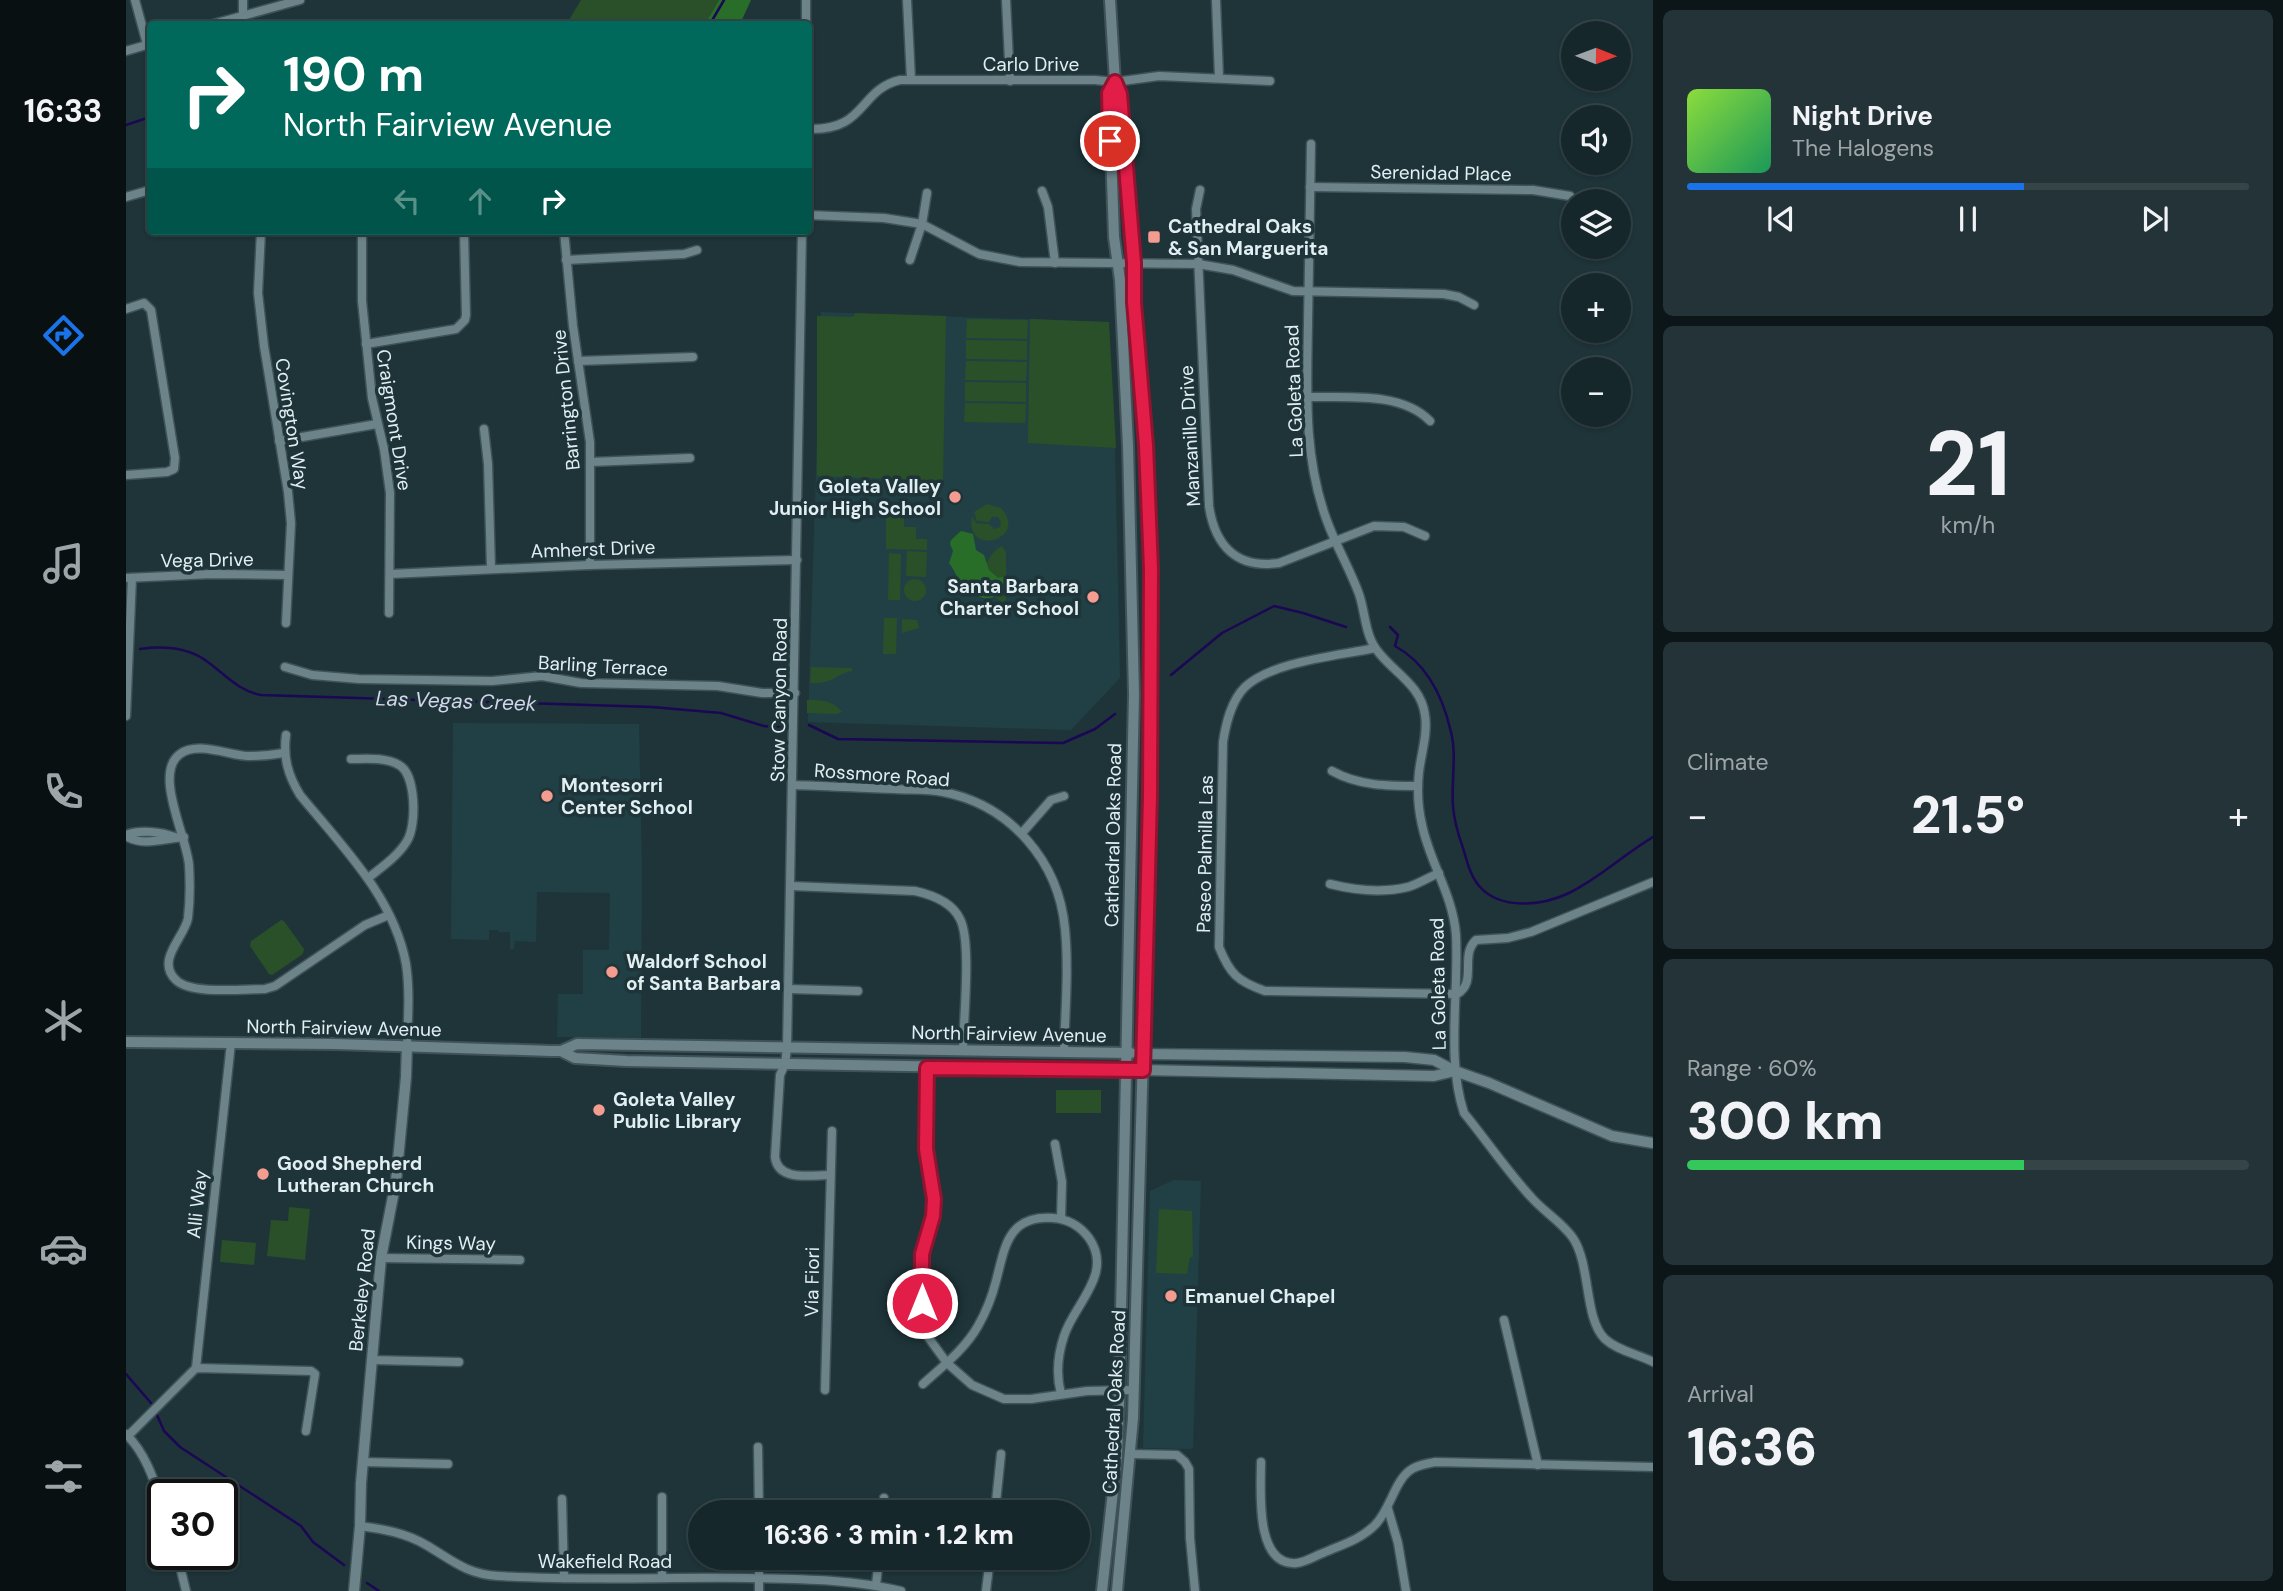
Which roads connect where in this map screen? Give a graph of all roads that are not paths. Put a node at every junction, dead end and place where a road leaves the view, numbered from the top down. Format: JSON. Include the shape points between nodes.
{"nodes":[{"id":1,"x":135,"y":0,"type":"edge"},
{"id":2,"x":243,"y":0,"type":"edge"},
{"id":3,"x":300,"y":0,"type":"edge"},
{"id":4,"x":806,"y":0,"type":"edge"},
{"id":5,"x":907,"y":0,"type":"edge"},
{"id":6,"x":1006,"y":0,"type":"edge"},
{"id":7,"x":1110,"y":0,"type":"edge"},
{"id":8,"x":1216,"y":0,"type":"edge"},
{"id":9,"x":243,"y":20,"type":"edge"},
{"id":10,"x":806,"y":21,"type":"edge"},
{"id":11,"x":147,"y":38,"type":"edge"},
{"id":12,"x":147,"y":45,"type":"edge"},
{"id":13,"x":126,"y":51,"type":"edge"},
{"id":14,"x":1219,"y":77,"type":"junction"},
{"id":15,"x":911,"y":79,"type":"junction"},
{"id":16,"x":1270,"y":80,"type":"dead end"},
{"id":17,"x":1010,"y":81,"type":"junction"},
{"id":18,"x":1115,"y":82,"type":"junction"},
{"id":19,"x":812,"y":129,"type":"edge"},
{"id":20,"x":1311,"y":144,"type":"dead end"},
{"id":21,"x":1311,"y":187,"type":"junction"},
{"id":22,"x":1200,"y":190,"type":"dead end"},
{"id":23,"x":147,"y":191,"type":"edge"},
{"id":24,"x":1042,"y":191,"type":"dead end"},
{"id":25,"x":927,"y":193,"type":"dead end"},
{"id":26,"x":1561,"y":195,"type":"edge"},
{"id":27,"x":126,"y":197,"type":"edge"},
{"id":28,"x":812,"y":215,"type":"edge"},
{"id":29,"x":922,"y":224,"type":"junction"},
{"id":30,"x":261,"y":235,"type":"edge"},
{"id":31,"x":362,"y":235,"type":"edge"},
{"id":32,"x":464,"y":235,"type":"edge"},
{"id":33,"x":564,"y":235,"type":"edge"},
{"id":34,"x":802,"y":235,"type":"edge"},
{"id":35,"x":697,"y":250,"type":"dead end"},
{"id":36,"x":566,"y":260,"type":"junction"},
{"id":37,"x":910,"y":260,"type":"dead end"},
{"id":38,"x":1055,"y":262,"type":"junction"},
{"id":39,"x":1116,"y":263,"type":"junction"},
{"id":40,"x":1134,"y":263,"type":"junction"},
{"id":41,"x":1198,"y":264,"type":"junction"},
{"id":42,"x":1308,"y":292,"type":"junction"},
{"id":43,"x":1474,"y":305,"type":"dead end"},
{"id":44,"x":126,"y":309,"type":"edge"},
{"id":45,"x":465,"y":320,"type":"junction"},
{"id":46,"x":474,"y":323,"type":"dead end"},
{"id":47,"x":366,"y":344,"type":"junction"},
{"id":48,"x":693,"y":357,"type":"dead end"},
{"id":49,"x":578,"y":361,"type":"junction"},
{"id":50,"x":1307,"y":397,"type":"junction"},
{"id":51,"x":1430,"y":421,"type":"dead end"},
{"id":52,"x":377,"y":424,"type":"junction"},
{"id":53,"x":484,"y":429,"type":"dead end"},
{"id":54,"x":279,"y":441,"type":"junction"},
{"id":55,"x":690,"y":457,"type":"dead end"},
{"id":56,"x":591,"y":462,"type":"junction"},
{"id":57,"x":126,"y":475,"type":"edge"},
{"id":58,"x":1425,"y":536,"type":"dead end"},
{"id":59,"x":1335,"y":542,"type":"junction"},
{"id":60,"x":797,"y":560,"type":"junction"},
{"id":61,"x":590,"y":565,"type":"junction"},
{"id":62,"x":491,"y":568,"type":"junction"},
{"id":63,"x":390,"y":574,"type":"junction"},
{"id":64,"x":288,"y":575,"type":"junction"},
{"id":65,"x":129,"y":578,"type":"edge"},
{"id":66,"x":389,"y":613,"type":"dead end"},
{"id":67,"x":286,"y":623,"type":"dead end"},
{"id":68,"x":1375,"y":648,"type":"junction"},
{"id":69,"x":285,"y":667,"type":"dead end"},
{"id":70,"x":795,"y":693,"type":"junction"},
{"id":71,"x":126,"y":716,"type":"edge"},
{"id":72,"x":286,"y":735,"type":"dead end"},
{"id":73,"x":284,"y":752,"type":"junction"},
{"id":74,"x":351,"y":759,"type":"dead end"},
{"id":75,"x":1332,"y":771,"type":"dead end"},
{"id":76,"x":793,"y":785,"type":"junction"},
{"id":77,"x":1418,"y":786,"type":"junction"},
{"id":78,"x":1064,"y":796,"type":"dead end"},
{"id":79,"x":1022,"y":833,"type":"junction"},
{"id":80,"x":126,"y":836,"type":"edge"},
{"id":81,"x":179,"y":837,"type":"junction"},
{"id":82,"x":1439,"y":873,"type":"junction"},
{"id":83,"x":368,"y":878,"type":"junction"},
{"id":84,"x":1653,"y":882,"type":"edge"},
{"id":85,"x":1330,"y":884,"type":"dead end"},
{"id":86,"x":791,"y":886,"type":"junction"},
{"id":87,"x":389,"y":915,"type":"junction"},
{"id":88,"x":789,"y":989,"type":"junction"},
{"id":89,"x":859,"y":991,"type":"dead end"},
{"id":90,"x":1457,"y":994,"type":"junction"},
{"id":91,"x":126,"y":1042,"type":"edge"},
{"id":92,"x":231,"y":1043,"type":"junction"},
{"id":93,"x":407,"y":1045,"type":"junction"},
{"id":94,"x":787,"y":1048,"type":"junction"},
{"id":95,"x":561,"y":1051,"type":"junction"},
{"id":96,"x":962,"y":1051,"type":"junction"},
{"id":97,"x":1064,"y":1052,"type":"junction"},
{"id":98,"x":1127,"y":1053,"type":"junction"},
{"id":99,"x":1143,"y":1054,"type":"junction"},
{"id":100,"x":785,"y":1064,"type":"junction"},
{"id":101,"x":927,"y":1068,"type":"junction"},
{"id":102,"x":1126,"y":1070,"type":"junction"},
{"id":103,"x":1143,"y":1070,"type":"junction"},
{"id":104,"x":1455,"y":1071,"type":"junction"},
{"id":105,"x":832,"y":1131,"type":"dead end"},
{"id":106,"x":1653,"y":1143,"type":"edge"},
{"id":107,"x":1055,"y":1144,"type":"dead end"},
{"id":108,"x":830,"y":1175,"type":"junction"},
{"id":109,"x":1061,"y":1219,"type":"junction"},
{"id":110,"x":381,"y":1258,"type":"junction"},
{"id":111,"x":520,"y":1260,"type":"dead end"},
{"id":112,"x":1504,"y":1320,"type":"dead end"},
{"id":113,"x":372,"y":1360,"type":"junction"},
{"id":114,"x":459,"y":1362,"type":"dead end"},
{"id":115,"x":1653,"y":1362,"type":"edge"},
{"id":116,"x":947,"y":1363,"type":"junction"},
{"id":117,"x":196,"y":1367,"type":"junction"},
{"id":118,"x":923,"y":1384,"type":"dead end"},
{"id":119,"x":825,"y":1390,"type":"dead end"},
{"id":120,"x":1119,"y":1390,"type":"junction"},
{"id":121,"x":1134,"y":1390,"type":"junction"},
{"id":122,"x":1061,"y":1394,"type":"junction"},
{"id":123,"x":306,"y":1431,"type":"dead end"},
{"id":124,"x":127,"y":1435,"type":"edge"},
{"id":125,"x":758,"y":1447,"type":"dead end"},
{"id":126,"x":1001,"y":1454,"type":"dead end"},
{"id":127,"x":1131,"y":1454,"type":"junction"},
{"id":128,"x":362,"y":1462,"type":"junction"},
{"id":129,"x":1261,"y":1462,"type":"dead end"},
{"id":130,"x":448,"y":1464,"type":"dead end"},
{"id":131,"x":1538,"y":1465,"type":"junction"},
{"id":132,"x":1653,"y":1467,"type":"edge"},
{"id":133,"x":153,"y":1479,"type":"edge"},
{"id":134,"x":662,"y":1497,"type":"dead end"},
{"id":135,"x":562,"y":1499,"type":"dead end"},
{"id":136,"x":759,"y":1500,"type":"edge"},
{"id":137,"x":996,"y":1500,"type":"edge"},
{"id":138,"x":1388,"y":1509,"type":"junction"},
{"id":139,"x":360,"y":1526,"type":"junction"},
{"id":140,"x":181,"y":1570,"type":"edge"},
{"id":141,"x":759,"y":1570,"type":"edge"},
{"id":142,"x":878,"y":1570,"type":"edge"},
{"id":143,"x":989,"y":1570,"type":"edge"},
{"id":144,"x":662,"y":1577,"type":"junction"},
{"id":145,"x":564,"y":1578,"type":"junction"},
{"id":146,"x":759,"y":1578,"type":"junction"},
{"id":147,"x":876,"y":1585,"type":"junction"},
{"id":148,"x":186,"y":1591,"type":"edge"},
{"id":149,"x":355,"y":1591,"type":"edge"},
{"id":150,"x":759,"y":1591,"type":"edge"},
{"id":151,"x":901,"y":1591,"type":"edge"},
{"id":152,"x":986,"y":1591,"type":"edge"},
{"id":153,"x":1102,"y":1591,"type":"edge"},
{"id":154,"x":1117,"y":1591,"type":"edge"},
{"id":155,"x":1195,"y":1591,"type":"edge"},
{"id":156,"x":1406,"y":1591,"type":"edge"}],
"edges":[{"from":1,"to":11,"type":"street"},
{"from":2,"to":9,"type":"street"},
{"from":3,"to":9,"type":"street"},
{"from":4,"to":10,"type":"street"},
{"from":5,"to":15,"type":"street"},
{"from":6,"to":17,"type":"street"},
{"from":7,"to":18,"type":"main road","name":"Cathedral Oaks Road"},
{"from":8,"to":14,"type":"street"},
{"from":12,"to":13,"type":"street"},
{"from":14,"to":16,"type":"street","name":"Carlo Drive"},
{"from":14,"to":18,"type":"street","name":"Carlo Drive","via":[[1159,76]]},
{"from":15,"to":17,"type":"street","name":"Carlo Drive"},
{"from":15,"to":19,"type":"street","name":"Carlo Drive","via":[[878,90],[845,123]]},
{"from":17,"to":18,"type":"street","name":"Carlo Drive"},
{"from":18,"to":39,"type":"main road","name":"Cathedral Oaks Road","via":[[1109,93]]},
{"from":18,"to":40,"type":"main road","name":"Cathedral Oaks Road","via":[[1120,94]]},
{"from":20,"to":21,"type":"street","name":"La Goleta Road"},
{"from":21,"to":26,"type":"street","name":"Serenidad Place","via":[[1533,190]]},
{"from":21,"to":42,"type":"street","name":"La Goleta Road"},
{"from":22,"to":41,"type":"street","name":"Manzanillo Drive"},
{"from":23,"to":27,"type":"street"},
{"from":24,"to":38,"type":"street"},
{"from":25,"to":29,"type":"street"},
{"from":28,"to":29,"type":"street"},
{"from":29,"to":37,"type":"street"},
{"from":29,"to":38,"type":"street","via":[[979,254],[1020,262]]},
{"from":30,"to":54,"type":"street","name":"Covington Way","via":[[258,293]]},
{"from":31,"to":47,"type":"street","name":"Craigmont Drive"},
{"from":32,"to":45,"type":"street"},
{"from":33,"to":36,"type":"street","name":"Barrington Drive"},
{"from":34,"to":60,"type":"street","name":"Stow Canyon Road"},
{"from":35,"to":36,"type":"street"},
{"from":36,"to":49,"type":"street","name":"Barrington Drive"},
{"from":38,"to":39,"type":"street"},
{"from":39,"to":40,"type":"street"},
{"from":39,"to":98,"type":"main road","name":"Cathedral Oaks Road","via":[[1132,570]]},
{"from":40,"to":41,"type":"street"},
{"from":40,"to":99,"type":"main road","name":"Cathedral Oaks Road","via":[[1151,569]]},
{"from":41,"to":42,"type":"street"},
{"from":41,"to":59,"type":"street","name":"Manzanillo Drive","via":[[1209,506],[1218,537],[1236,556],[1263,565]]},
{"from":42,"to":43,"type":"street","via":[[1444,294]]},
{"from":42,"to":50,"type":"street","name":"La Goleta Road"},
{"from":44,"to":57,"type":"street","via":[[151,302],[175,458],[174,469],[167,472]]},
{"from":45,"to":46,"type":"street"},
{"from":45,"to":47,"type":"street","via":[[456,329]]},
{"from":47,"to":52,"type":"street","name":"Craigmont Drive"},
{"from":48,"to":49,"type":"street"},
{"from":49,"to":56,"type":"street","name":"Barrington Drive"},
{"from":50,"to":51,"type":"street","via":[[1407,405]]},
{"from":50,"to":59,"type":"street","name":"La Goleta Road","via":[[1314,477]]},
{"from":52,"to":54,"type":"street"},
{"from":52,"to":63,"type":"street","name":"Craigmont Drive","via":[[390,493]]},
{"from":53,"to":62,"type":"street"},
{"from":54,"to":64,"type":"street","name":"Covington Way","via":[[291,523]]},
{"from":55,"to":56,"type":"street"},
{"from":56,"to":61,"type":"street","name":"Barrington Drive"},
{"from":58,"to":59,"type":"street","name":"Manzanillo Drive","via":[[1404,527],[1374,526]]},
{"from":59,"to":68,"type":"street","name":"La Goleta Road","via":[[1358,591]]},
{"from":60,"to":61,"type":"street","name":"Amherst Drive"},
{"from":60,"to":70,"type":"street","name":"Stow Canyon Road"},
{"from":61,"to":62,"type":"street","name":"Amherst Drive"},
{"from":62,"to":63,"type":"street","name":"Amherst Drive"},
{"from":63,"to":66,"type":"street","name":"Craigmont Drive"},
{"from":64,"to":65,"type":"street","name":"Vega Drive"},
{"from":64,"to":67,"type":"street","name":"Covington Way"},
{"from":65,"to":71,"type":"street"},
{"from":68,"to":77,"type":"street","name":"La Goleta Road","via":[[1409,681],[1425,714]]},
{"from":68,"to":90,"type":"street","name":"Paseo Palmilla Las","via":[[1267,674],[1245,687],[1230,710],[1223,742],[1219,947],[1227,968],[1237,978],[1265,991]]},
{"from":69,"to":70,"type":"street","name":"Barling Terrace","via":[[312,675],[359,679],[492,681],[542,676],[581,683]]},
{"from":70,"to":76,"type":"street","name":"Stow Canyon Road"},
{"from":72,"to":73,"type":"street","name":"Berkeley Road"},
{"from":73,"to":81,"type":"street","via":[[247,756],[192,748],[177,755],[171,764],[170,788]]},
{"from":73,"to":83,"type":"street","name":"Berkeley Road","via":[[300,795]]},
{"from":74,"to":83,"type":"street","via":[[398,764],[406,769],[412,786],[410,837]]},
{"from":75,"to":77,"type":"street","via":[[1367,783]]},
{"from":76,"to":79,"type":"street","name":"Rossmore Road","via":[[943,792],[991,810]]},
{"from":76,"to":86,"type":"street","name":"Stow Canyon Road"},
{"from":77,"to":82,"type":"street","name":"La Goleta Road","via":[[1422,825]]},
{"from":78,"to":79,"type":"street","via":[[1051,800]]},
{"from":79,"to":97,"type":"street","name":"Rossmore Road","via":[[1044,861],[1063,911]]},
{"from":80,"to":81,"type":"street","via":[[132,832]]},
{"from":81,"to":87,"type":"street","via":[[189,862],[188,920],[169,961],[177,982],[187,986],[275,986],[365,925]]},
{"from":82,"to":85,"type":"street","via":[[1409,887],[1359,889]]},
{"from":82,"to":90,"type":"street","name":"La Goleta Road","via":[[1455,923]]},
{"from":83,"to":87,"type":"street","name":"Berkeley Road"},
{"from":84,"to":90,"type":"street","via":[[1531,932],[1476,940],[1468,951],[1468,982]]},
{"from":86,"to":88,"type":"street","name":"Stow Canyon Road"},
{"from":86,"to":96,"type":"street","via":[[915,891],[952,908],[960,917],[966,942]]},
{"from":87,"to":93,"type":"street","name":"Berkeley Road","via":[[406,963]]},
{"from":88,"to":89,"type":"street"},
{"from":88,"to":94,"type":"street","name":"Stow Canyon Road"},
{"from":90,"to":104,"type":"street","name":"La Goleta Road"},
{"from":91,"to":92,"type":"main road","name":"North Fairview Avenue"},
{"from":92,"to":93,"type":"main road","name":"North Fairview Avenue"},
{"from":92,"to":117,"type":"street","name":"Alli Way"},
{"from":93,"to":95,"type":"main road","name":"North Fairview Avenue"},
{"from":93,"to":110,"type":"street","name":"Berkeley Road","via":[[396,1181]]},
{"from":94,"to":95,"type":"main road","name":"North Fairview Avenue","via":[[577,1044]]},
{"from":94,"to":96,"type":"main road","name":"North Fairview Avenue"},
{"from":94,"to":100,"type":"street","name":"Stow Canyon Road"},
{"from":95,"to":100,"type":"main road","name":"North Fairview Avenue","via":[[575,1058],[614,1061]]},
{"from":96,"to":97,"type":"main road","name":"North Fairview Avenue"},
{"from":97,"to":98,"type":"main road","name":"North Fairview Avenue"},
{"from":98,"to":99,"type":"main road","name":"North Fairview Avenue"},
{"from":98,"to":102,"type":"main road","name":"Cathedral Oaks Road"},
{"from":99,"to":103,"type":"main road","name":"Cathedral Oaks Road"},
{"from":99,"to":104,"type":"street","name":"North Fairview Avenue","via":[[1405,1057],[1434,1059]]},
{"from":100,"to":101,"type":"main road","name":"North Fairview Avenue"},
{"from":100,"to":108,"type":"street","name":"Stow Canyon Road","via":[[775,1125],[777,1167],[790,1175]]},
{"from":101,"to":102,"type":"main road","name":"North Fairview Avenue"},
{"from":101,"to":116,"type":"street","via":[[926,1149],[934,1199],[922,1254],[923,1324]]},
{"from":102,"to":103,"type":"main road","name":"North Fairview Avenue"},
{"from":102,"to":120,"type":"main road","name":"Cathedral Oaks Road"},
{"from":103,"to":104,"type":"street","name":"North Fairview Avenue","via":[[1434,1076]]},
{"from":103,"to":121,"type":"main road","name":"Cathedral Oaks Road"},
{"from":104,"to":106,"type":"street","name":"North Fairview Avenue","via":[[1612,1136]]},
{"from":104,"to":115,"type":"street","name":"La Goleta Road","via":[[1464,1113],[1531,1198],[1575,1241],[1596,1327],[1613,1345]]},
{"from":105,"to":108,"type":"street","name":"Via Fiori"},
{"from":107,"to":109,"type":"street","via":[[1062,1182]]},
{"from":108,"to":119,"type":"street","name":"Via Fiori"},
{"from":109,"to":116,"type":"street","via":[[1035,1220],[1014,1231],[1002,1253],[986,1309],[967,1342]]},
{"from":109,"to":122,"type":"street","via":[[1085,1232],[1097,1265],[1092,1287],[1064,1335],[1058,1373]]},
{"from":110,"to":111,"type":"street","name":"Kings Way"},
{"from":110,"to":113,"type":"street","name":"Berkeley Road"},
{"from":112,"to":131,"type":"street"},
{"from":113,"to":114,"type":"street"},
{"from":113,"to":128,"type":"street","name":"Berkeley Road"},
{"from":116,"to":118,"type":"street"},
{"from":116,"to":122,"type":"street","via":[[972,1385],[1004,1399]]},
{"from":117,"to":123,"type":"street","via":[[311,1371],[315,1374]]},
{"from":117,"to":124,"type":"street"},
{"from":120,"to":121,"type":"street"},
{"from":120,"to":122,"type":"street"},
{"from":120,"to":153,"type":"main road","name":"Cathedral Oaks Road"},
{"from":121,"to":127,"type":"main road","name":"Cathedral Oaks Road"},
{"from":124,"to":133,"type":"street"},
{"from":125,"to":136,"type":"street"},
{"from":126,"to":137,"type":"street"},
{"from":127,"to":154,"type":"main road","name":"Cathedral Oaks Road"},
{"from":127,"to":155,"type":"street","via":[[1177,1455],[1189,1469]]},
{"from":128,"to":130,"type":"street"},
{"from":128,"to":139,"type":"street","name":"Berkeley Road"},
{"from":129,"to":138,"type":"street","via":[[1264,1528],[1274,1553],[1282,1559],[1300,1563],[1360,1538]]},
{"from":131,"to":132,"type":"street"},
{"from":131,"to":138,"type":"street","via":[[1420,1465],[1409,1471]]},
{"from":134,"to":144,"type":"street"},
{"from":135,"to":145,"type":"street"},
{"from":138,"to":156,"type":"street"},
{"from":139,"to":145,"type":"street","name":"Wakefield Road","via":[[411,1538],[471,1571]]},
{"from":139,"to":149,"type":"street","name":"Berkeley Road"},
{"from":140,"to":148,"type":"street"},
{"from":141,"to":146,"type":"street"},
{"from":142,"to":147,"type":"street"},
{"from":143,"to":152,"type":"street"},
{"from":144,"to":145,"type":"street","name":"Wakefield Road"},
{"from":144,"to":146,"type":"street","name":"Wakefield Road"},
{"from":146,"to":147,"type":"street","name":"Wakefield Road"},
{"from":146,"to":150,"type":"street"},
{"from":147,"to":151,"type":"street","name":"Wakefield Road"}]}
